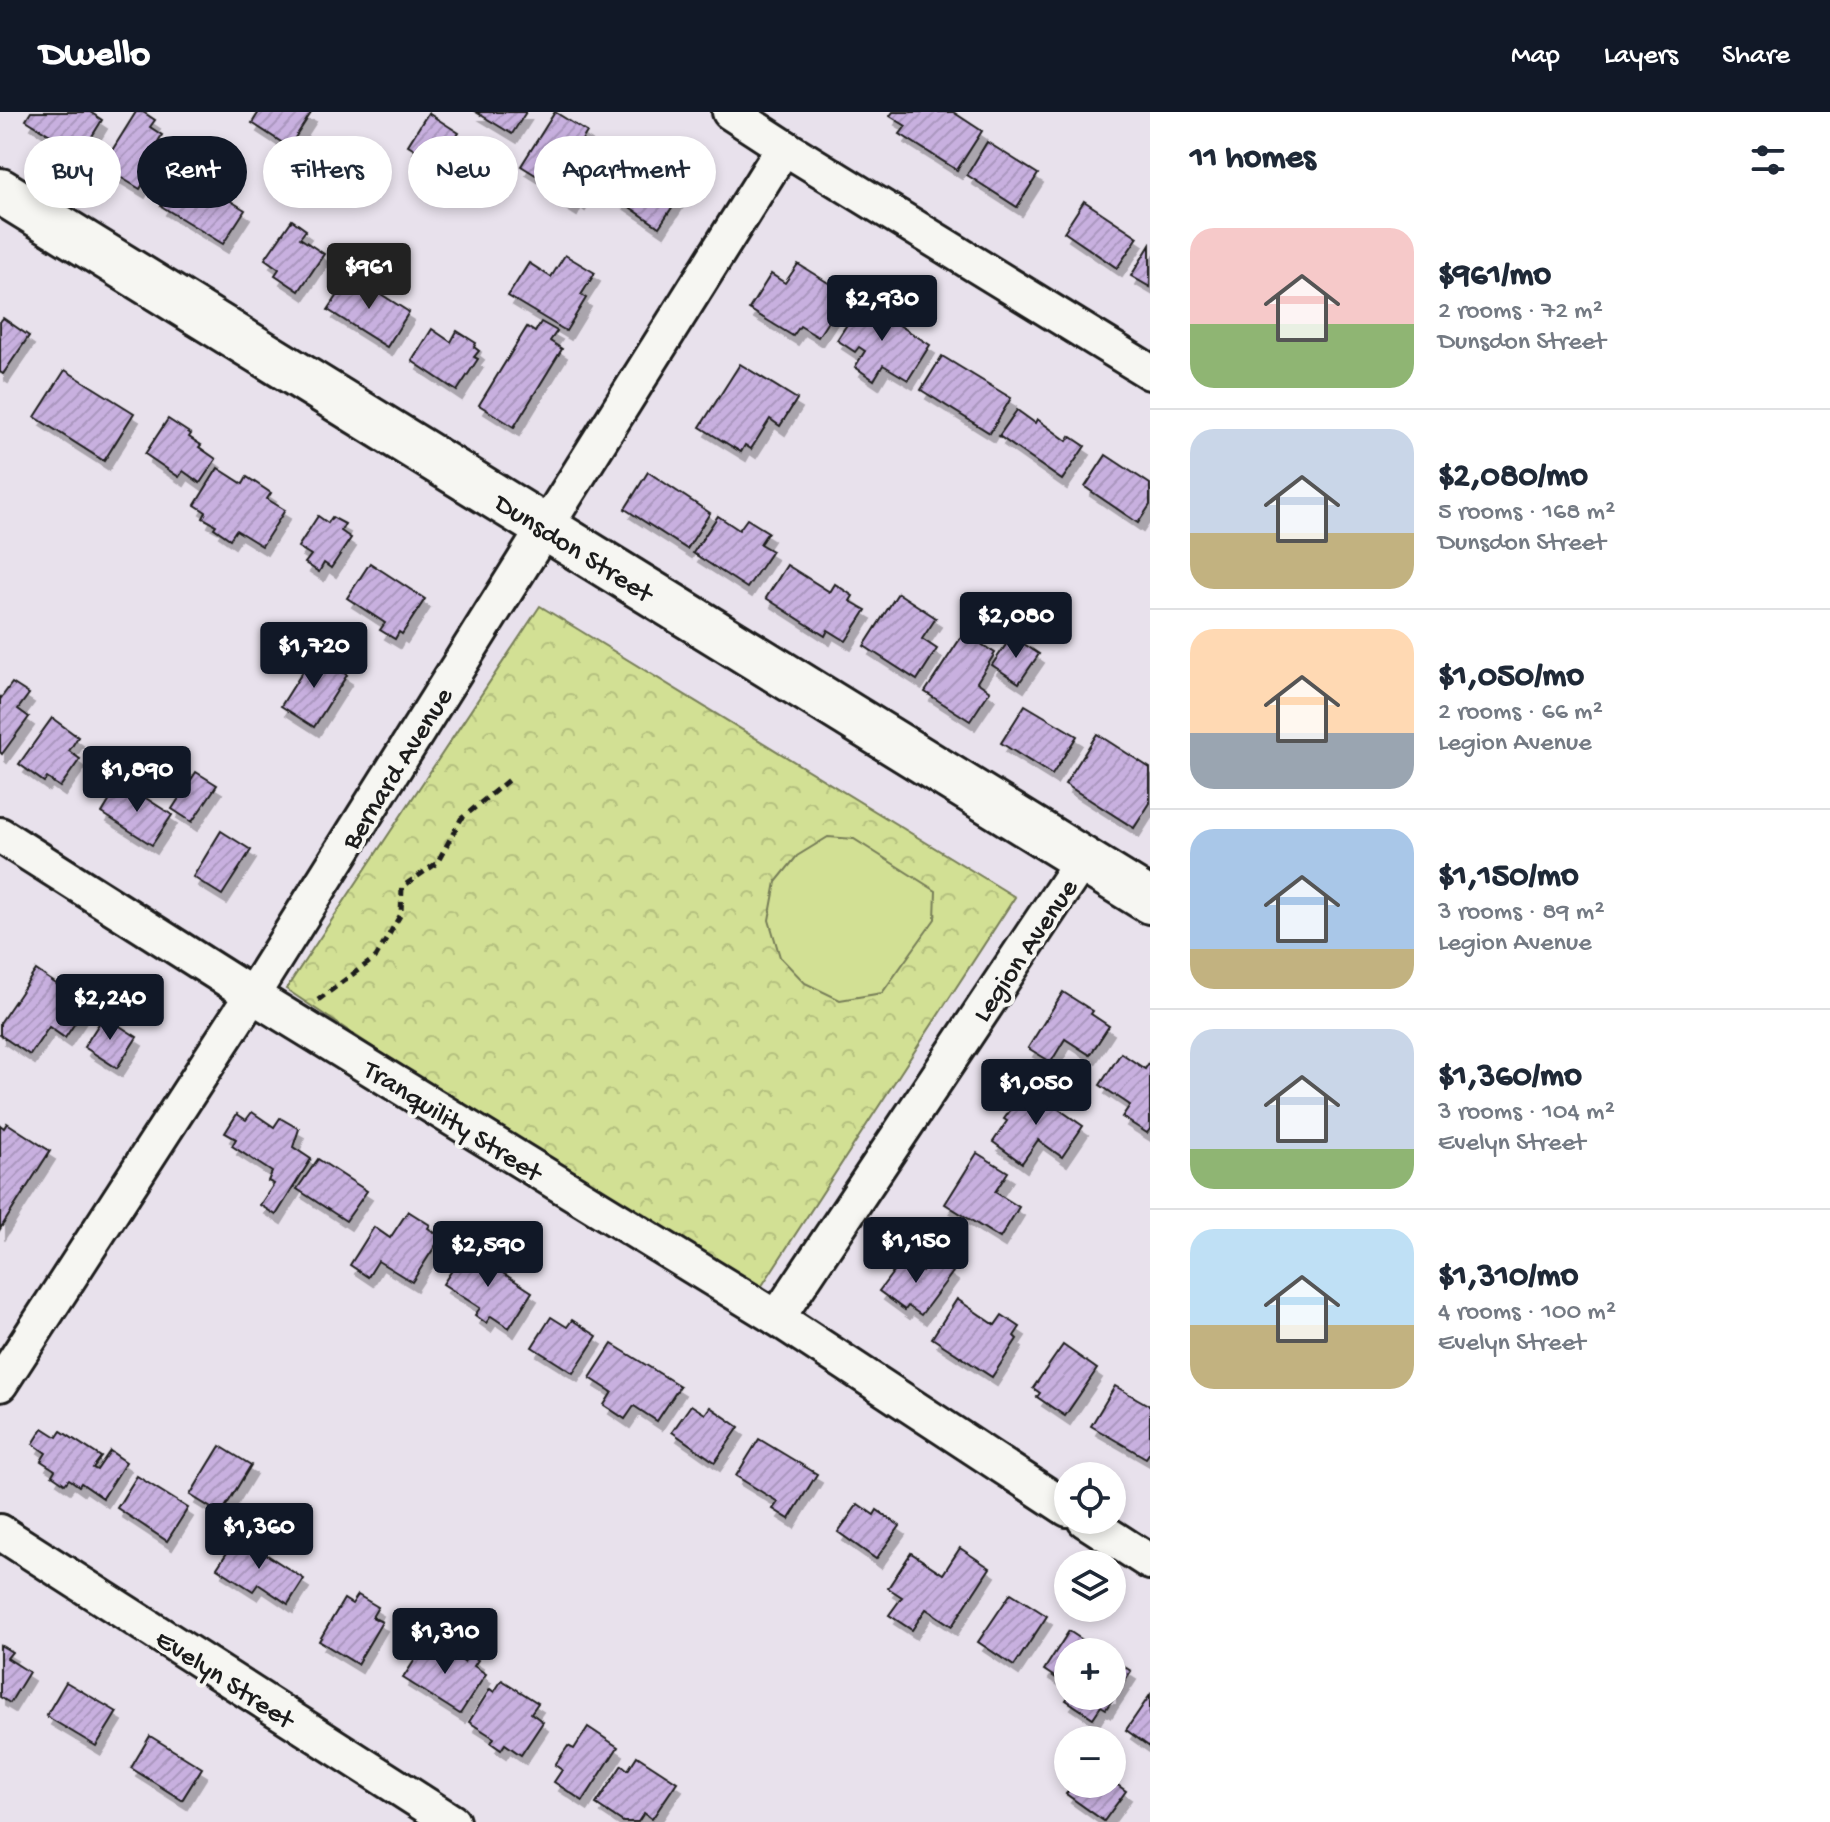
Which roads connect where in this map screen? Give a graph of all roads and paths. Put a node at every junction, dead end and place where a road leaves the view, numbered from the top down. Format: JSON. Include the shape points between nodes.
{"nodes":[{"id":1,"x":730,"y":112,"type":"edge"},
{"id":2,"x":784,"y":147,"type":"junction"},
{"id":3,"x":0,"y":191,"type":"edge"},
{"id":4,"x":1150,"y":372,"type":"edge"},
{"id":5,"x":545,"y":528,"type":"junction"},
{"id":6,"x":512,"y":777,"type":"dead end"},
{"id":7,"x":0,"y":835,"type":"edge"},
{"id":8,"x":1083,"y":859,"type":"junction"},
{"id":9,"x":1150,"y":901,"type":"edge"},
{"id":10,"x":252,"y":995,"type":"junction"},
{"id":11,"x":291,"y":1019,"type":"junction"},
{"id":12,"x":777,"y":1318,"type":"junction"},
{"id":13,"x":0,"y":1384,"type":"edge"},
{"id":14,"x":1054,"y":1500,"type":"edge"},
{"id":15,"x":0,"y":1532,"type":"edge"},
{"id":16,"x":1107,"y":1534,"type":"edge"},
{"id":17,"x":1150,"y":1562,"type":"edge"},
{"id":18,"x":452,"y":1822,"type":"edge"}],
"edges":[{"from":1,"to":2,"type":"street"},
{"from":2,"to":4,"type":"street"},
{"from":2,"to":5,"type":"street","name":"Bernard Avenue"},
{"from":3,"to":5,"type":"main road","name":"Dunsdon Street"},
{"from":5,"to":8,"type":"main road","name":"Dunsdon Street"},
{"from":5,"to":10,"type":"street","name":"Bernard Avenue"},
{"from":6,"to":11,"type":"path","via":[[461,819],[437,863],[402,887],[401,914],[376,957]]},
{"from":7,"to":10,"type":"street","name":"Tranquility Street"},
{"from":8,"to":9,"type":"main road","name":"Dunsdon Street"},
{"from":8,"to":12,"type":"street","name":"Legion Avenue"},
{"from":10,"to":11,"type":"street","name":"Tranquility Street"},
{"from":10,"to":13,"type":"street","name":"Bernard Avenue"},
{"from":11,"to":12,"type":"street","name":"Tranquility Street"},
{"from":12,"to":14,"type":"street","name":"Tranquility Street"},
{"from":15,"to":18,"type":"street","name":"Evelyn Street"},
{"from":16,"to":17,"type":"street"}]}
